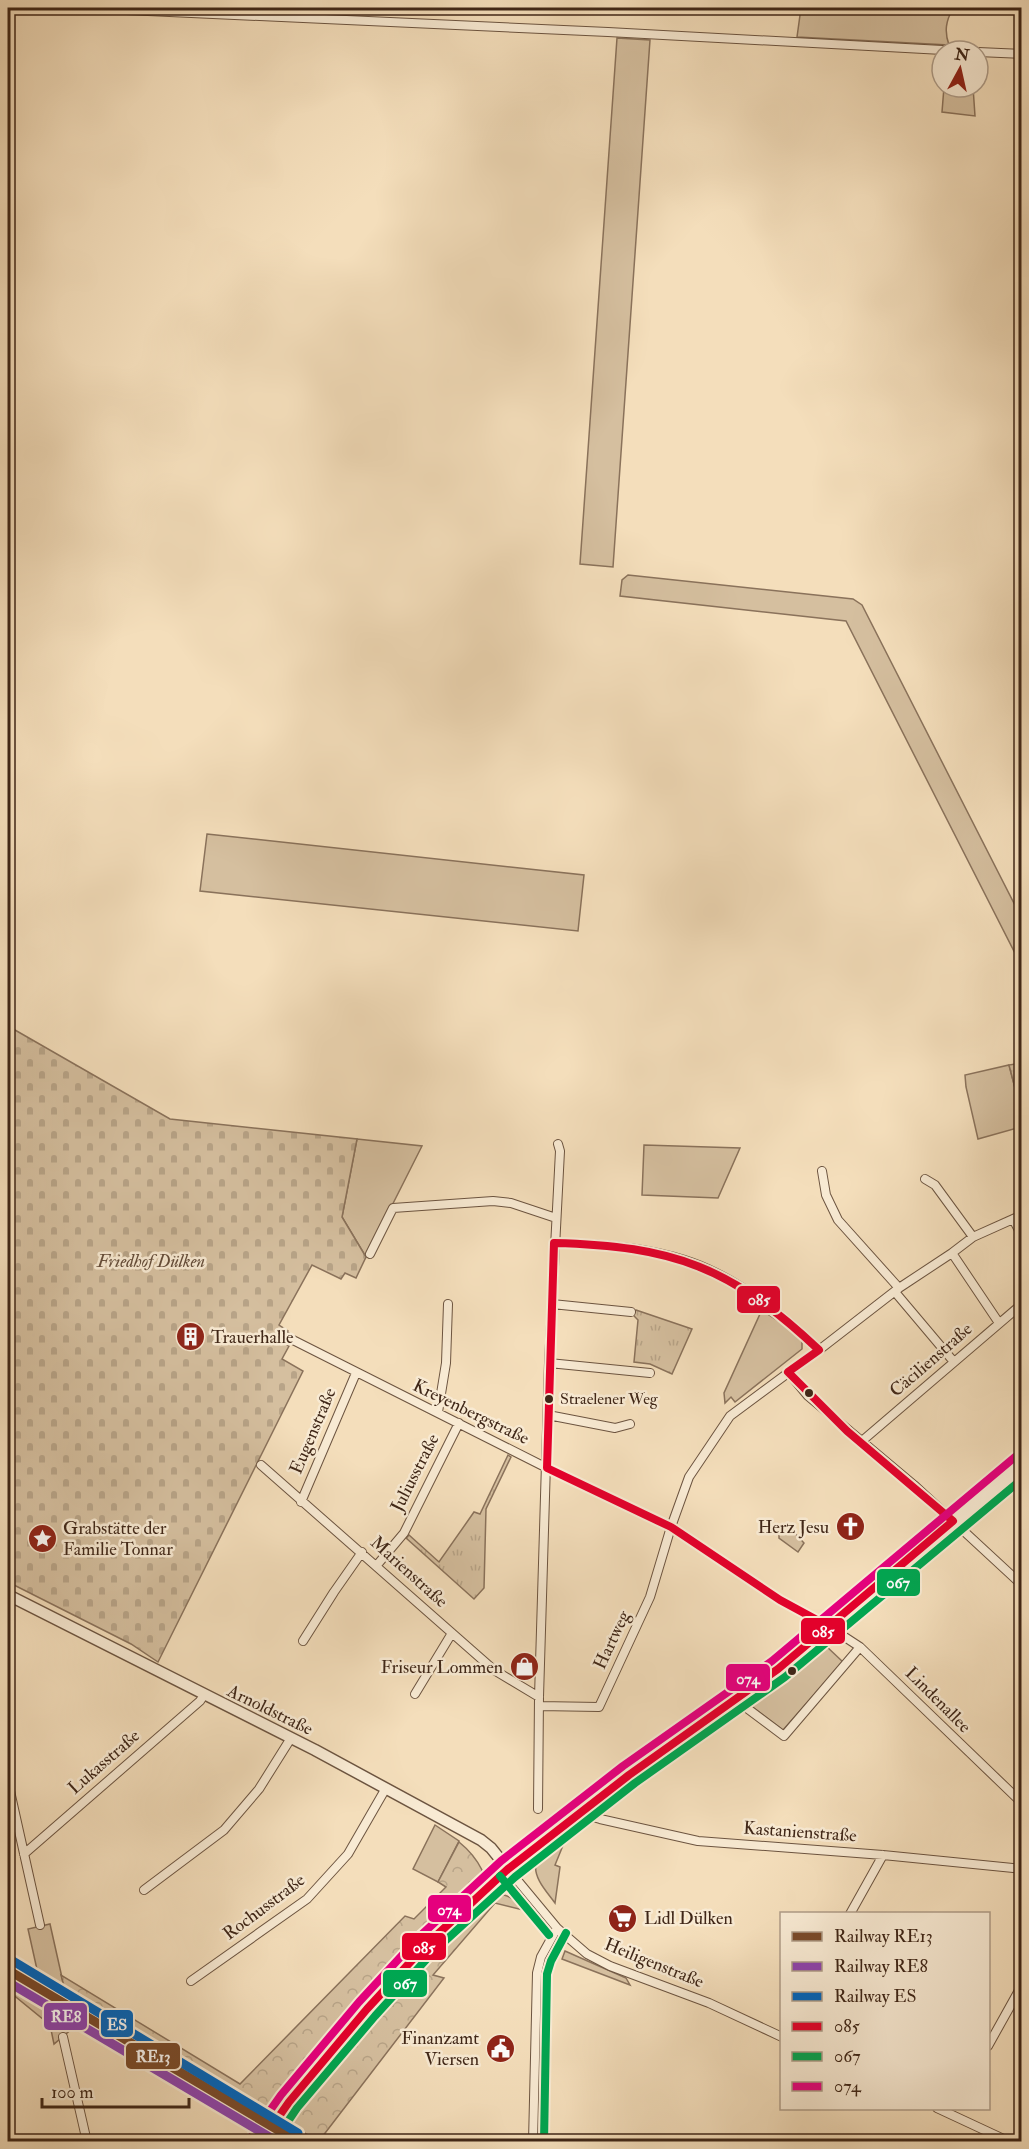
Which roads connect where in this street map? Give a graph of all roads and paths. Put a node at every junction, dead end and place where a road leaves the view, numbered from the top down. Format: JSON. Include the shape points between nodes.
{"nodes":[{"id":1,"x":83,"y":8,"type":"edge"},
{"id":2,"x":930,"y":49,"type":"edge"},
{"id":3,"x":990,"y":53,"type":"edge"},
{"id":4,"x":1022,"y":54,"type":"edge"},
{"id":5,"x":558,"y":1144,"type":"dead end"},
{"id":6,"x":822,"y":1171,"type":"dead end"},
{"id":7,"x":925,"y":1179,"type":"dead end"},
{"id":8,"x":1022,"y":1215,"type":"edge"},
{"id":9,"x":556,"y":1218,"type":"junction"},
{"id":10,"x":1013,"y":1219,"type":"junction"},
{"id":11,"x":1022,"y":1236,"type":"edge"},
{"id":12,"x":973,"y":1237,"type":"junction"},
{"id":13,"x":554,"y":1243,"type":"junction"},
{"id":14,"x":952,"y":1253,"type":"junction"},
{"id":15,"x":370,"y":1254,"type":"dead end"},
{"id":16,"x":897,"y":1290,"type":"junction"},
{"id":17,"x":448,"y":1304,"type":"dead end"},
{"id":18,"x":552,"y":1304,"type":"junction"},
{"id":19,"x":1022,"y":1304,"type":"edge"},
{"id":20,"x":631,"y":1311,"type":"dead end"},
{"id":21,"x":999,"y":1323,"type":"junction"},
{"id":22,"x":285,"y":1336,"type":"dead end"},
{"id":23,"x":819,"y":1350,"type":"junction"},
{"id":24,"x":954,"y":1362,"type":"junction"},
{"id":25,"x":549,"y":1363,"type":"junction"},
{"id":26,"x":788,"y":1372,"type":"junction"},
{"id":27,"x":356,"y":1373,"type":"junction"},
{"id":28,"x":650,"y":1373,"type":"dead end"},
{"id":29,"x":438,"y":1412,"type":"junction"},
{"id":30,"x":548,"y":1415,"type":"junction"},
{"id":31,"x":459,"y":1423,"type":"junction"},
{"id":32,"x":630,"y":1424,"type":"dead end"},
{"id":33,"x":861,"y":1441,"type":"junction"},
{"id":34,"x":261,"y":1465,"type":"dead end"},
{"id":35,"x":1022,"y":1465,"type":"edge"},
{"id":36,"x":547,"y":1468,"type":"junction"},
{"id":37,"x":301,"y":1502,"type":"junction"},
{"id":38,"x":953,"y":1521,"type":"junction"},
{"id":39,"x":671,"y":1527,"type":"junction"},
{"id":40,"x":362,"y":1552,"type":"junction"},
{"id":41,"x":377,"y":1565,"type":"junction"},
{"id":42,"x":1022,"y":1585,"type":"edge"},
{"id":43,"x":8,"y":1595,"type":"edge"},
{"id":44,"x":828,"y":1626,"type":"junction"},
{"id":45,"x":452,"y":1633,"type":"junction"},
{"id":46,"x":303,"y":1641,"type":"dead end"},
{"id":47,"x":860,"y":1647,"type":"junction"},
{"id":48,"x":415,"y":1694,"type":"dead end"},
{"id":49,"x":204,"y":1695,"type":"junction"},
{"id":50,"x":736,"y":1700,"type":"junction"},
{"id":51,"x":539,"y":1701,"type":"junction"},
{"id":52,"x":291,"y":1738,"type":"junction"},
{"id":53,"x":8,"y":1782,"type":"edge"},
{"id":54,"x":386,"y":1788,"type":"junction"},
{"id":55,"x":1022,"y":1803,"type":"edge"},
{"id":56,"x":538,"y":1809,"type":"dead end"},
{"id":57,"x":579,"y":1813,"type":"junction"},
{"id":58,"x":24,"y":1854,"type":"junction"},
{"id":59,"x":883,"y":1855,"type":"junction"},
{"id":60,"x":508,"y":1869,"type":"junction"},
{"id":61,"x":1022,"y":1869,"type":"edge"},
{"id":62,"x":144,"y":1890,"type":"dead end"},
{"id":63,"x":851,"y":1912,"type":"edge"},
{"id":64,"x":40,"y":1925,"type":"dead end"},
{"id":65,"x":557,"y":1928,"type":"junction"},
{"id":66,"x":191,"y":1981,"type":"dead end"},
{"id":67,"x":1022,"y":1984,"type":"edge"},
{"id":68,"x":780,"y":2036,"type":"edge"},
{"id":69,"x":63,"y":2037,"type":"dead end"},
{"id":70,"x":990,"y":2042,"type":"edge"},
{"id":71,"x":954,"y":2112,"type":"edge"},
{"id":72,"x":87,"y":2142,"type":"edge"},
{"id":73,"x":261,"y":2142,"type":"edge"},
{"id":74,"x":533,"y":2142,"type":"edge"},
{"id":75,"x":1010,"y":2142,"type":"edge"}],
"edges":[{"from":1,"to":2,"type":"street"},
{"from":3,"to":4,"type":"street"},
{"from":5,"to":9,"type":"street"},
{"from":6,"to":16,"type":"street","via":[[826,1195],[838,1220]]},
{"from":7,"to":12,"type":"street","via":[[935,1185]]},
{"from":8,"to":10,"type":"street"},
{"from":9,"to":13,"type":"street"},
{"from":9,"to":15,"type":"street","via":[[493,1201],[393,1208]]},
{"from":10,"to":11,"type":"street"},
{"from":10,"to":12,"type":"street"},
{"from":12,"to":14,"type":"street"},
{"from":13,"to":18,"type":"street"},
{"from":13,"to":23,"type":"street","via":[[653,1252],[707,1269],[762,1302]]},
{"from":14,"to":16,"type":"street"},
{"from":14,"to":21,"type":"street"},
{"from":16,"to":23,"type":"street"},
{"from":16,"to":24,"type":"street"},
{"from":17,"to":29,"type":"street","via":[[446,1363]]},
{"from":18,"to":20,"type":"street"},
{"from":18,"to":25,"type":"street"},
{"from":19,"to":21,"type":"street","name":"Cäcilienstraße"},
{"from":21,"to":24,"type":"street","name":"Cäcilienstraße"},
{"from":22,"to":27,"type":"street","name":"Kreyenbergstraße"},
{"from":23,"to":26,"type":"street"},
{"from":24,"to":33,"type":"street","name":"Cäcilienstraße"},
{"from":25,"to":28,"type":"street"},
{"from":25,"to":30,"type":"street"},
{"from":26,"to":33,"type":"street"},
{"from":26,"to":39,"type":"street","via":[[730,1416],[689,1477]]},
{"from":27,"to":29,"type":"street","name":"Kreyenbergstraße"},
{"from":27,"to":37,"type":"street","name":"Eugenstraße"},
{"from":29,"to":31,"type":"street","name":"Kreyenbergstraße"},
{"from":30,"to":32,"type":"street","via":[[615,1428]]},
{"from":30,"to":36,"type":"street"},
{"from":31,"to":36,"type":"street","name":"Kreyenbergstraße"},
{"from":31,"to":41,"type":"street","name":"Juliusstraße","via":[[404,1533]]},
{"from":33,"to":38,"type":"street"},
{"from":34,"to":37,"type":"street","name":"Marienstraße"},
{"from":35,"to":38,"type":"main road"},
{"from":36,"to":39,"type":"street","name":"Kreyenbergstraße"},
{"from":36,"to":51,"type":"street"},
{"from":37,"to":40,"type":"street","name":"Marienstraße"},
{"from":38,"to":42,"type":"street"},
{"from":38,"to":44,"type":"main road"},
{"from":39,"to":44,"type":"street","name":"Kreyenbergstraße","via":[[780,1600]]},
{"from":39,"to":51,"type":"street","name":"Hartweg","via":[[650,1597],[599,1707]]},
{"from":40,"to":41,"type":"street","name":"Marienstraße"},
{"from":40,"to":46,"type":"street"},
{"from":41,"to":45,"type":"street","name":"Marienstraße"},
{"from":43,"to":49,"type":"street","name":"Arnoldstraße"},
{"from":44,"to":47,"type":"street","name":"Lindenallee"},
{"from":44,"to":50,"type":"main road"},
{"from":45,"to":48,"type":"street"},
{"from":45,"to":51,"type":"street","name":"Marienstraße","via":[[494,1670]]},
{"from":47,"to":50,"type":"street","via":[[784,1736]]},
{"from":47,"to":55,"type":"street","name":"Lindenallee"},
{"from":49,"to":52,"type":"street","name":"Arnoldstraße"},
{"from":49,"to":58,"type":"street","name":"Lukasstraße"},
{"from":50,"to":57,"type":"main road"},
{"from":51,"to":56,"type":"street"},
{"from":52,"to":54,"type":"street","name":"Arnoldstraße"},
{"from":52,"to":62,"type":"street","via":[[259,1789],[224,1830]]},
{"from":53,"to":58,"type":"street"},
{"from":54,"to":60,"type":"street","name":"Arnoldstraße","via":[[481,1840]]},
{"from":54,"to":66,"type":"street","name":"Rochusstraße","via":[[348,1854],[307,1899]]},
{"from":57,"to":59,"type":"street","name":"Kastanienstraße","via":[[698,1841]]},
{"from":57,"to":60,"type":"main road"},
{"from":58,"to":64,"type":"street"},
{"from":59,"to":61,"type":"street","name":"Kastanienstraße"},
{"from":59,"to":63,"type":"street"},
{"from":60,"to":65,"type":"street","name":"Heiligenstraße"},
{"from":60,"to":73,"type":"main road","via":[[426,1945],[374,2001],[289,2102]]},
{"from":65,"to":68,"type":"street","name":"Heiligenstraße","via":[[587,1954],[610,1966],[709,2003]]},
{"from":65,"to":74,"type":"street","via":[[537,1973]]},
{"from":67,"to":70,"type":"street"},
{"from":69,"to":72,"type":"street"},
{"from":71,"to":75,"type":"street"}]}
